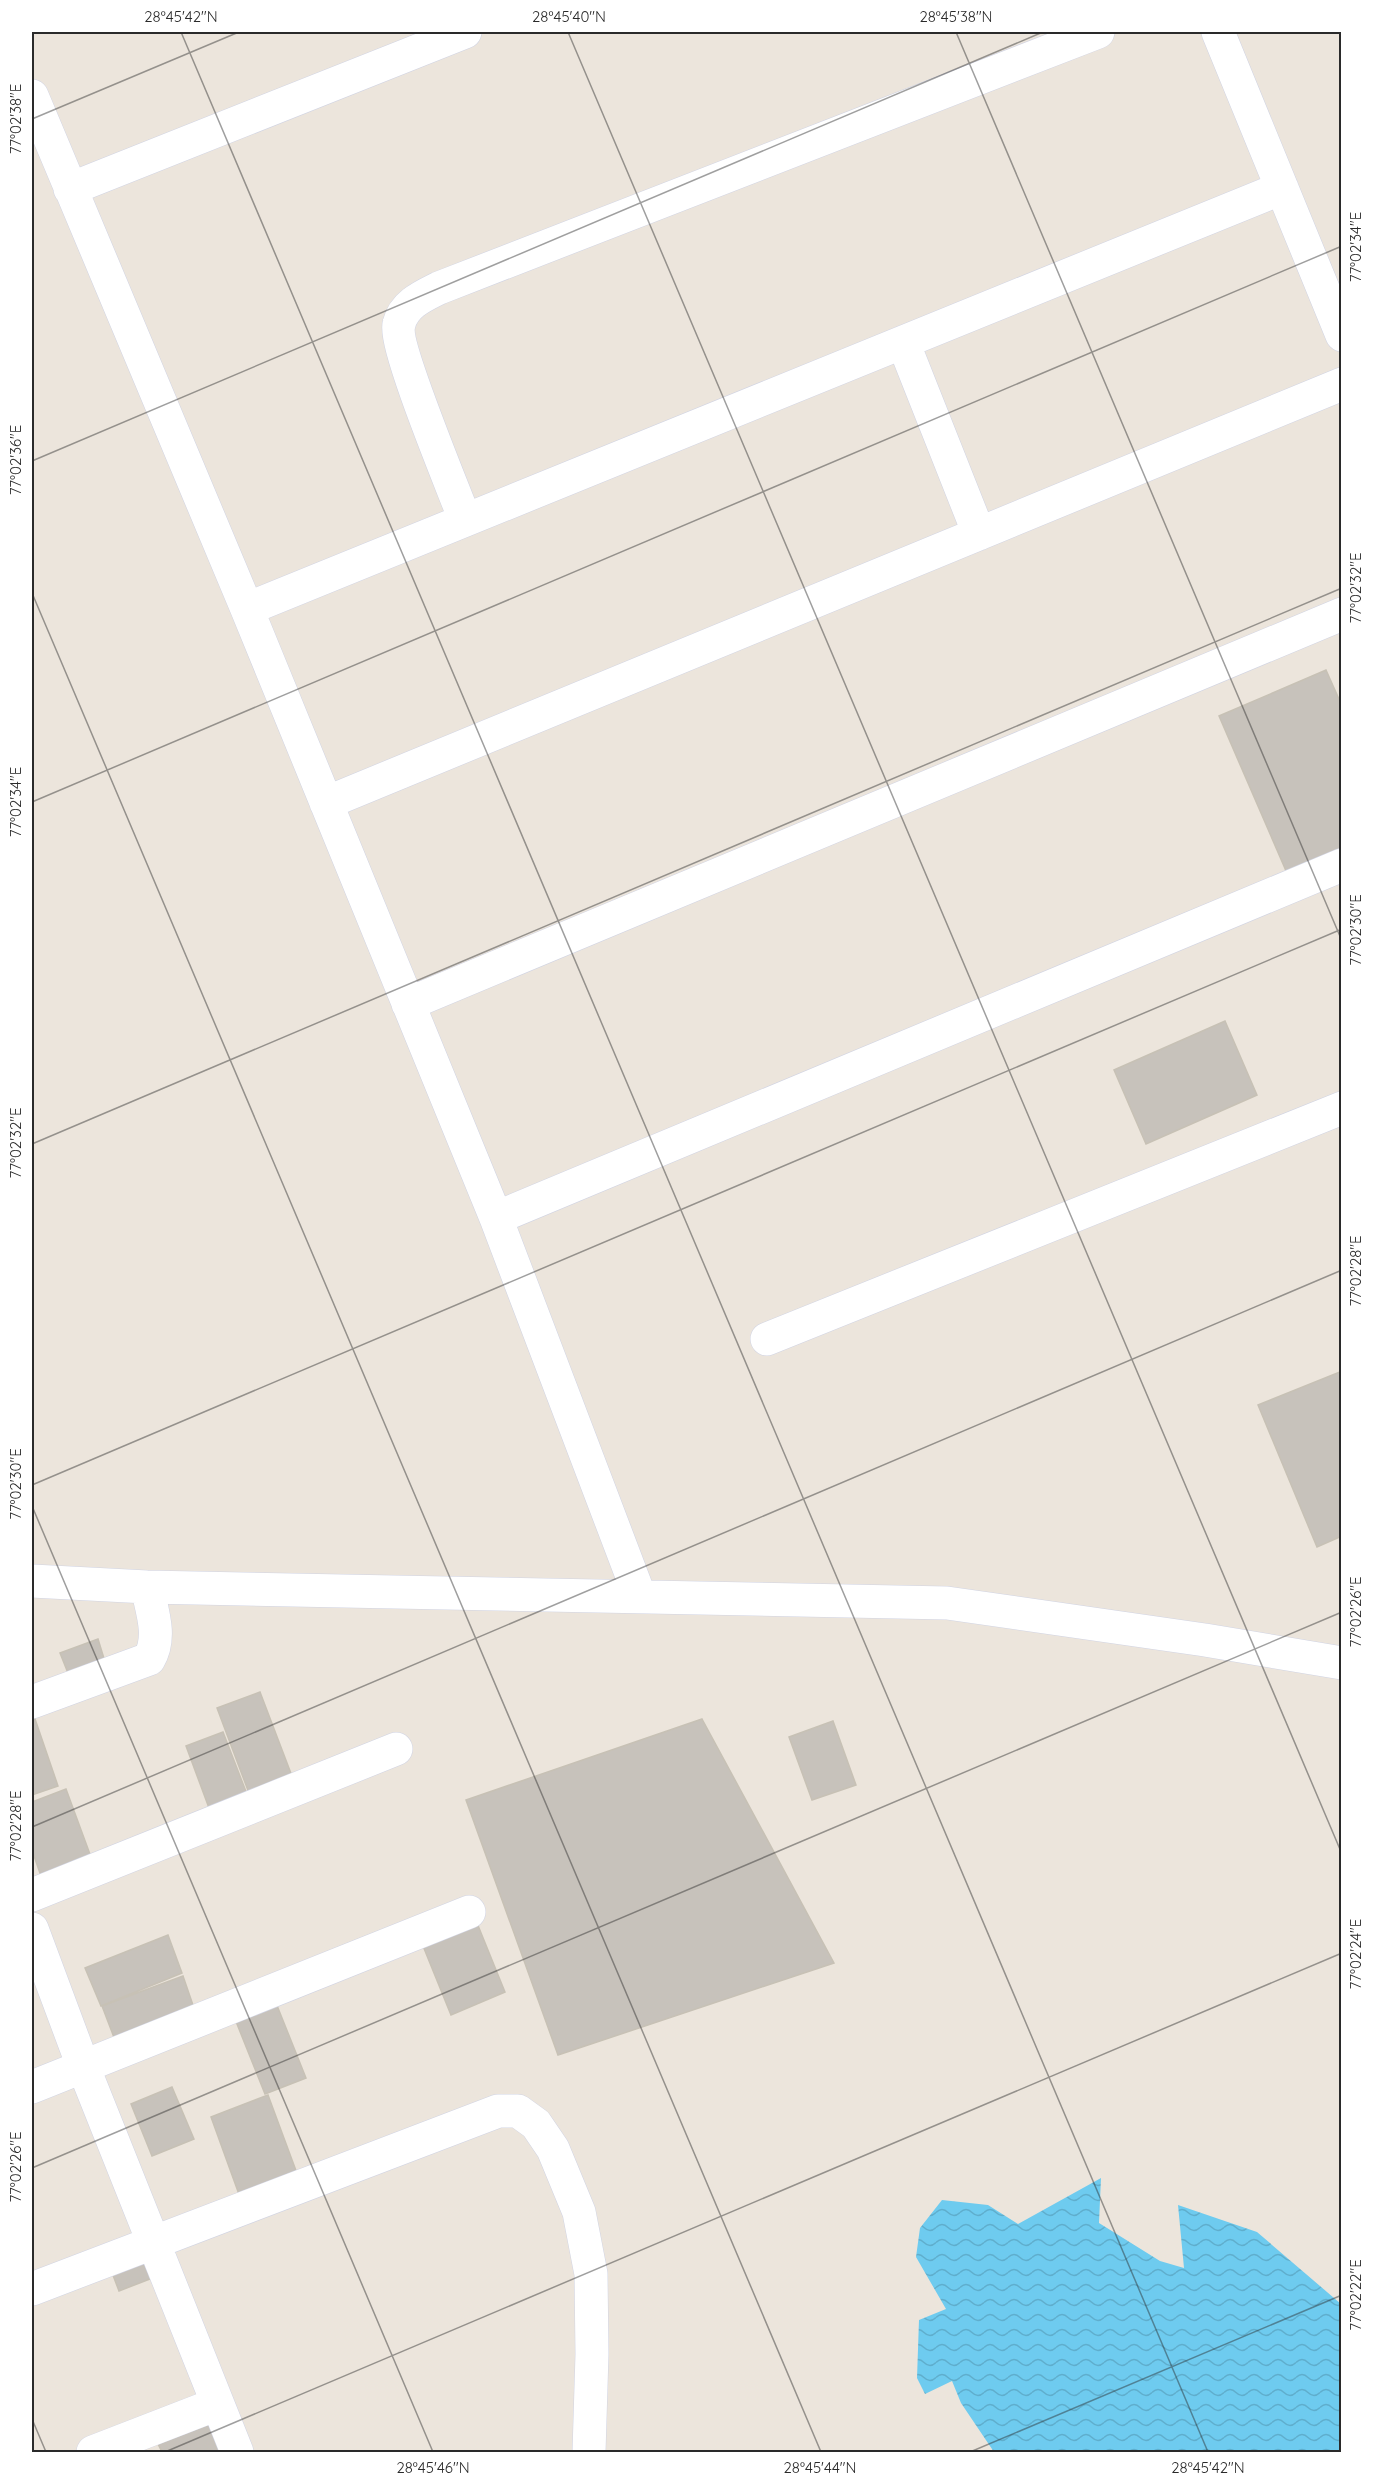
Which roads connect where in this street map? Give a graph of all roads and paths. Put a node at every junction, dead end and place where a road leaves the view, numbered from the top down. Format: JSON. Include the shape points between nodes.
{"nodes":[{"id":1,"x":465,"y":32,"type":"edge"},
{"id":2,"x":1098,"y":32,"type":"edge"},
{"id":3,"x":1218,"y":32,"type":"edge"},
{"id":4,"x":32,"y":96,"type":"edge"},
{"id":5,"x":1282,"y":188,"type":"junction"},
{"id":6,"x":70,"y":189,"type":"junction"},
{"id":7,"x":1341,"y":335,"type":"edge"},
{"id":8,"x":903,"y":342,"type":"junction"},
{"id":9,"x":1341,"y":384,"type":"edge"},
{"id":10,"x":465,"y":520,"type":"junction"},
{"id":11,"x":979,"y":534,"type":"junction"},
{"id":12,"x":247,"y":609,"type":"junction"},
{"id":13,"x":1341,"y":614,"type":"edge"},
{"id":14,"x":326,"y":803,"type":"junction"},
{"id":15,"x":1341,"y":865,"type":"edge"},
{"id":16,"x":408,"y":1004,"type":"junction"},
{"id":17,"x":1341,"y":1107,"type":"edge"},
{"id":18,"x":496,"y":1218,"type":"junction"},
{"id":19,"x":767,"y":1339,"type":"dead end"},
{"id":20,"x":32,"y":1581,"type":"edge"},
{"id":21,"x":147,"y":1587,"type":"junction"},
{"id":22,"x":640,"y":1597,"type":"junction"},
{"id":23,"x":1341,"y":1664,"type":"edge"},
{"id":24,"x":32,"y":1702,"type":"edge"},
{"id":25,"x":396,"y":1749,"type":"dead end"},
{"id":26,"x":32,"y":1895,"type":"edge"},
{"id":27,"x":469,"y":1912,"type":"dead end"},
{"id":28,"x":32,"y":1929,"type":"edge"},
{"id":29,"x":83,"y":2066,"type":"junction"},
{"id":30,"x":32,"y":2087,"type":"edge"},
{"id":31,"x":153,"y":2243,"type":"junction"},
{"id":32,"x":32,"y":2289,"type":"edge"},
{"id":33,"x":217,"y":2404,"type":"junction"},
{"id":34,"x":93,"y":2452,"type":"edge"},
{"id":35,"x":237,"y":2452,"type":"edge"},
{"id":36,"x":589,"y":2452,"type":"edge"}],
"edges":[{"from":1,"to":6,"type":"street"},
{"from":2,"to":10,"type":"street","via":[[439,288],[412,303],[399,324],[403,354]]},
{"from":3,"to":5,"type":"street"},
{"from":4,"to":6,"type":"street"},
{"from":5,"to":7,"type":"street"},
{"from":5,"to":8,"type":"street"},
{"from":6,"to":12,"type":"street"},
{"from":8,"to":10,"type":"street"},
{"from":8,"to":11,"type":"street"},
{"from":9,"to":11,"type":"street"},
{"from":10,"to":12,"type":"street"},
{"from":11,"to":14,"type":"street"},
{"from":12,"to":14,"type":"street"},
{"from":13,"to":16,"type":"street"},
{"from":14,"to":16,"type":"street"},
{"from":15,"to":18,"type":"street"},
{"from":16,"to":18,"type":"street"},
{"from":17,"to":19,"type":"street"},
{"from":18,"to":22,"type":"street"},
{"from":20,"to":21,"type":"street"},
{"from":21,"to":22,"type":"street"},
{"from":21,"to":24,"type":"street","via":[[156,1631],[156,1647],[149,1659]]},
{"from":22,"to":23,"type":"street","via":[[947,1604],[1205,1640]]},
{"from":25,"to":26,"type":"street"},
{"from":27,"to":29,"type":"street"},
{"from":28,"to":29,"type":"street"},
{"from":29,"to":30,"type":"street"},
{"from":29,"to":31,"type":"street"},
{"from":31,"to":32,"type":"street"},
{"from":31,"to":33,"type":"street"},
{"from":31,"to":36,"type":"street","via":[[498,2111],[518,2111],[536,2124],[553,2149],[579,2212],[591,2274]]},
{"from":33,"to":34,"type":"street"},
{"from":33,"to":35,"type":"street"}]}
